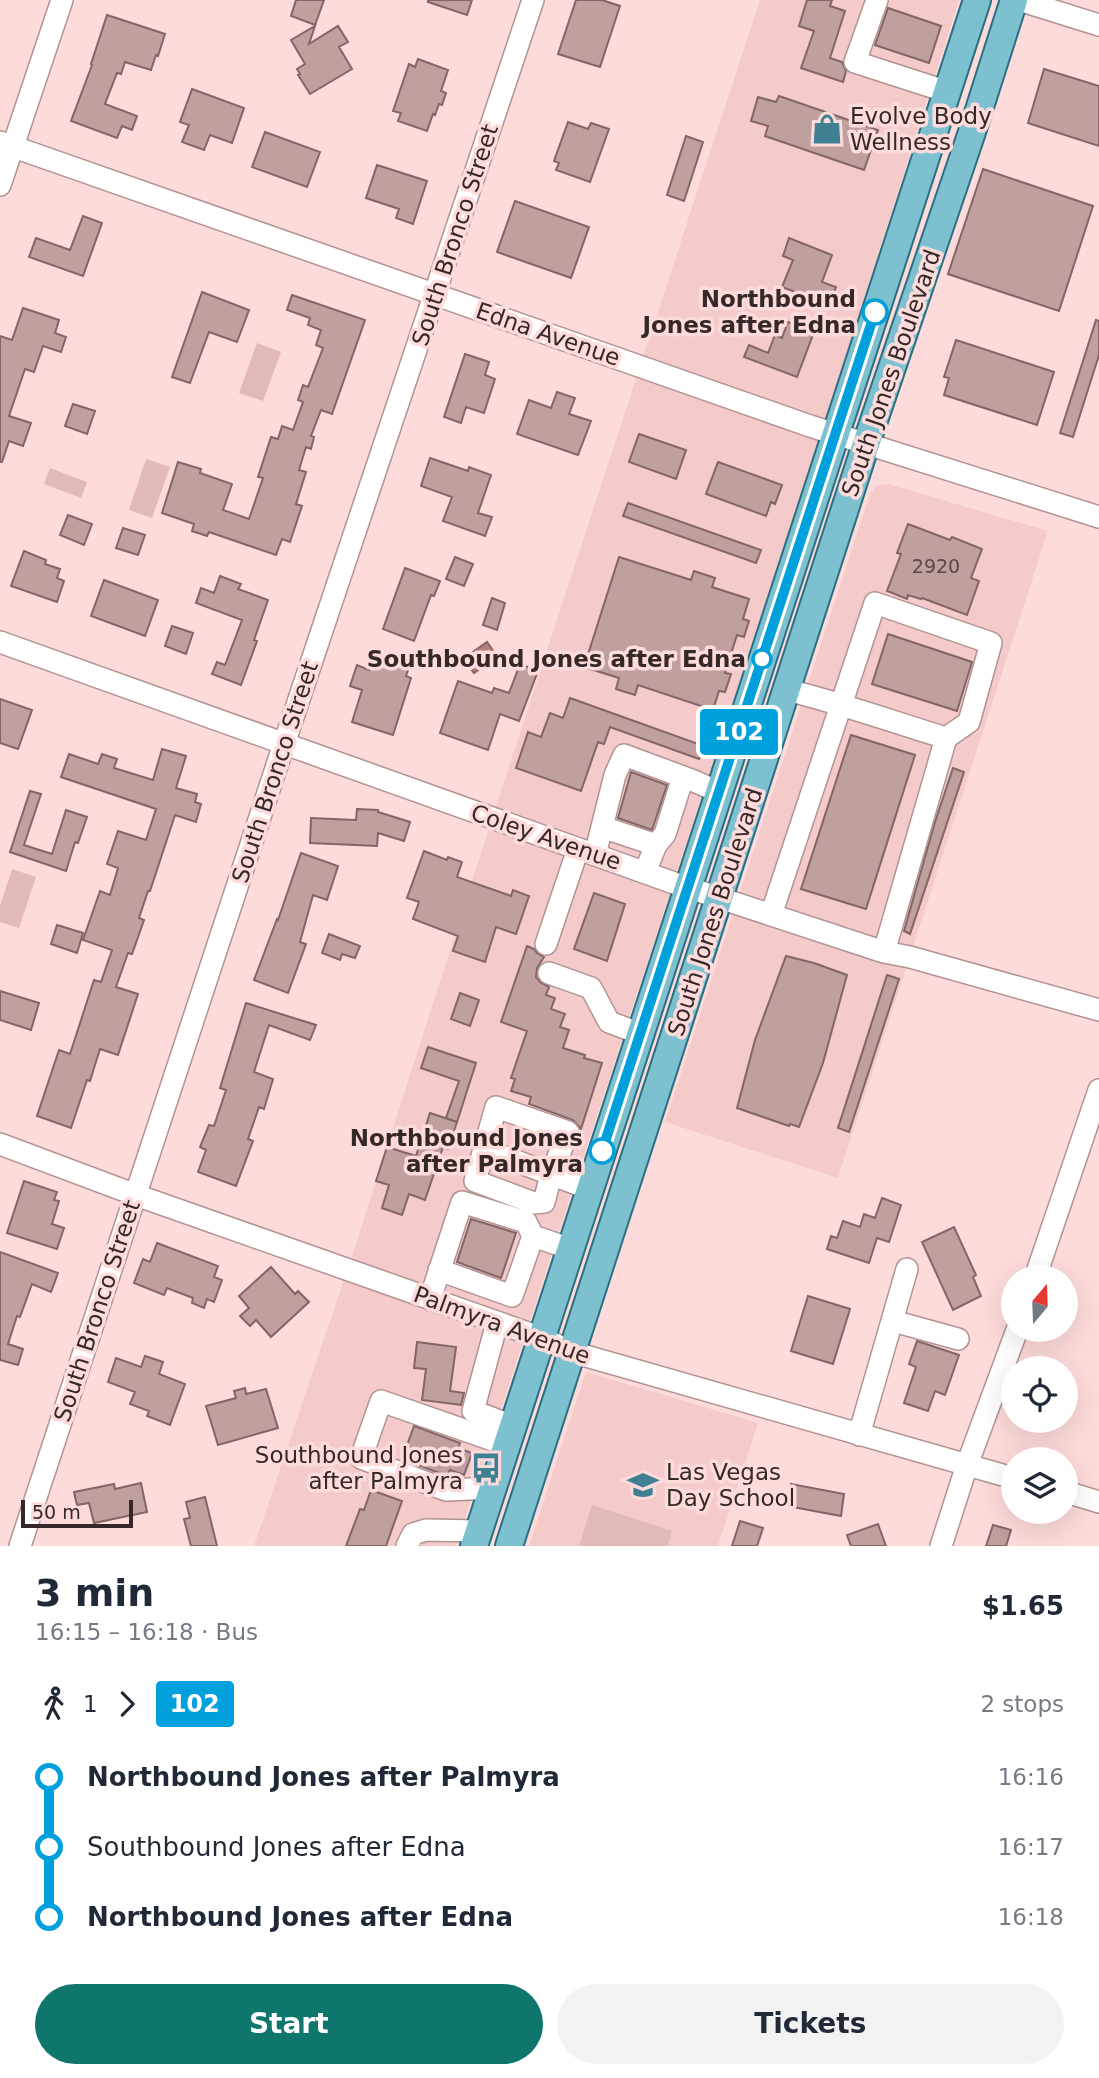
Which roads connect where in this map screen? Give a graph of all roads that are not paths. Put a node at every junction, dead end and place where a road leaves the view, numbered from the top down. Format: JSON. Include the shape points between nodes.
{"nodes":[{"id":1,"x":62,"y":0,"type":"edge"},
{"id":2,"x":533,"y":0,"type":"edge"},
{"id":3,"x":877,"y":0,"type":"edge"},
{"id":4,"x":977,"y":0,"type":"edge"},
{"id":5,"x":1016,"y":0,"type":"edge"},
{"id":6,"x":1099,"y":25,"type":"edge"},
{"id":7,"x":948,"y":92,"type":"junction"},
{"id":8,"x":6,"y":144,"type":"edge"},
{"id":9,"x":0,"y":185,"type":"edge"},
{"id":10,"x":435,"y":295,"type":"junction"},
{"id":11,"x":836,"y":434,"type":"junction"},
{"id":12,"x":866,"y":444,"type":"junction"},
{"id":13,"x":1099,"y":517,"type":"edge"},
{"id":14,"x":0,"y":642,"type":"edge"},
{"id":15,"x":787,"y":690,"type":"junction"},
{"id":16,"x":840,"y":705,"type":"junction"},
{"id":17,"x":946,"y":738,"type":"junction"},
{"id":18,"x":284,"y":744,"type":"junction"},
{"id":19,"x":683,"y":777,"type":"junction"},
{"id":20,"x":719,"y":792,"type":"junction"},
{"id":21,"x":602,"y":827,"type":"junction"},
{"id":22,"x":656,"y":845,"type":"junction"},
{"id":23,"x":586,"y":852,"type":"junction"},
{"id":24,"x":645,"y":872,"type":"junction"},
{"id":25,"x":688,"y":888,"type":"junction"},
{"id":26,"x":719,"y":898,"type":"junction"},
{"id":27,"x":771,"y":915,"type":"junction"},
{"id":28,"x":547,"y":944,"type":"dead end"},
{"id":29,"x":884,"y":952,"type":"junction"},
{"id":30,"x":549,"y":973,"type":"dead end"},
{"id":31,"x":1099,"y":1010,"type":"edge"},
{"id":32,"x":641,"y":1034,"type":"junction"},
{"id":33,"x":1099,"y":1090,"type":"edge"},
{"id":34,"x":0,"y":1144,"type":"edge"},
{"id":35,"x":484,"y":1149,"type":"junction"},
{"id":36,"x":551,"y":1175,"type":"junction"},
{"id":37,"x":590,"y":1189,"type":"junction"},
{"id":38,"x":136,"y":1195,"type":"junction"},
{"id":39,"x":533,"y":1236,"type":"junction"},
{"id":40,"x":571,"y":1248,"type":"junction"},
{"id":41,"x":1039,"y":1265,"type":"edge"},
{"id":42,"x":907,"y":1269,"type":"dead end"},
{"id":43,"x":439,"y":1270,"type":"junction"},
{"id":44,"x":430,"y":1299,"type":"junction"},
{"id":45,"x":893,"y":1321,"type":"junction"},
{"id":46,"x":497,"y":1323,"type":"junction"},
{"id":47,"x":542,"y":1338,"type":"junction"},
{"id":48,"x":958,"y":1339,"type":"dead end"},
{"id":49,"x":1013,"y":1342,"type":"edge"},
{"id":50,"x":572,"y":1352,"type":"junction"},
{"id":51,"x":510,"y":1435,"type":"junction"},
{"id":52,"x":859,"y":1435,"type":"junction"},
{"id":53,"x":967,"y":1465,"type":"junction"},
{"id":54,"x":1001,"y":1475,"type":"edge"},
{"id":55,"x":493,"y":1488,"type":"junction"},
{"id":56,"x":1078,"y":1496,"type":"edge"},
{"id":57,"x":1099,"y":1502,"type":"edge"},
{"id":58,"x":476,"y":1538,"type":"edge"},
{"id":59,"x":20,"y":1546,"type":"edge"},
{"id":60,"x":407,"y":1546,"type":"edge"},
{"id":61,"x":509,"y":1546,"type":"edge"},
{"id":62,"x":941,"y":1546,"type":"edge"}],
"edges":[{"from":1,"to":8,"type":"street"},
{"from":2,"to":10,"type":"street","name":"South Bronco Street"},
{"from":3,"to":7,"type":"street","via":[[855,62]]},
{"from":4,"to":7,"type":"main road","name":"South Jones Boulevard"},
{"from":5,"to":6,"type":"street"},
{"from":5,"to":12,"type":"main road","name":"South Jones Boulevard"},
{"from":7,"to":11,"type":"main road","name":"South Jones Boulevard"},
{"from":8,"to":9,"type":"street"},
{"from":8,"to":10,"type":"street","name":"Edna Avenue"},
{"from":10,"to":11,"type":"street","name":"Edna Avenue"},
{"from":10,"to":18,"type":"street","name":"South Bronco Street"},
{"from":11,"to":12,"type":"street","name":"Edna Avenue"},
{"from":11,"to":20,"type":"main road","name":"South Jones Boulevard"},
{"from":12,"to":13,"type":"street","name":"Edna Avenue"},
{"from":12,"to":15,"type":"main road","name":"South Jones Boulevard"},
{"from":14,"to":18,"type":"street","name":"Coley Avenue"},
{"from":15,"to":16,"type":"street"},
{"from":15,"to":26,"type":"main road","name":"South Jones Boulevard"},
{"from":16,"to":17,"type":"street"},
{"from":16,"to":17,"type":"street","via":[[875,603],[991,643],[969,722]]},
{"from":16,"to":27,"type":"street"},
{"from":17,"to":29,"type":"street"},
{"from":18,"to":23,"type":"street","name":"Coley Avenue"},
{"from":18,"to":38,"type":"street","name":"South Bronco Street"},
{"from":19,"to":20,"type":"street"},
{"from":19,"to":21,"type":"street","via":[[624,755]]},
{"from":19,"to":22,"type":"street","via":[[665,834]]},
{"from":20,"to":25,"type":"main road","name":"South Jones Boulevard"},
{"from":21,"to":22,"type":"street"},
{"from":21,"to":23,"type":"street"},
{"from":22,"to":24,"type":"street"},
{"from":23,"to":24,"type":"street","name":"Coley Avenue"},
{"from":23,"to":28,"type":"street"},
{"from":24,"to":25,"type":"street","name":"Coley Avenue"},
{"from":25,"to":26,"type":"street","name":"Coley Avenue"},
{"from":25,"to":32,"type":"main road","name":"South Jones Boulevard"},
{"from":26,"to":27,"type":"street","name":"Coley Avenue"},
{"from":26,"to":50,"type":"main road","name":"South Jones Boulevard"},
{"from":27,"to":29,"type":"street","name":"Coley Avenue"},
{"from":29,"to":31,"type":"street","name":"Coley Avenue"},
{"from":30,"to":32,"type":"street","via":[[591,988],[609,1022]]},
{"from":32,"to":37,"type":"main road","name":"South Jones Boulevard"},
{"from":33,"to":41,"type":"street"},
{"from":34,"to":38,"type":"street","name":"Palmyra Avenue"},
{"from":35,"to":36,"type":"street"},
{"from":35,"to":36,"type":"street","via":[[475,1181],[534,1203],[544,1202]]},
{"from":35,"to":36,"type":"street","via":[[496,1107],[568,1132]]},
{"from":36,"to":37,"type":"street"},
{"from":37,"to":40,"type":"main road","name":"South Jones Boulevard"},
{"from":38,"to":44,"type":"street","name":"Palmyra Avenue"},
{"from":38,"to":59,"type":"street","name":"South Bronco Street"},
{"from":39,"to":40,"type":"street"},
{"from":39,"to":43,"type":"street","via":[[512,1296]]},
{"from":39,"to":43,"type":"street","via":[[526,1222],[462,1202]]},
{"from":40,"to":47,"type":"main road","name":"South Jones Boulevard"},
{"from":42,"to":45,"type":"street"},
{"from":43,"to":44,"type":"street"},
{"from":44,"to":46,"type":"street","name":"Palmyra Avenue"},
{"from":45,"to":48,"type":"street"},
{"from":45,"to":52,"type":"street"},
{"from":46,"to":47,"type":"street","name":"Palmyra Avenue"},
{"from":46,"to":51,"type":"street","via":[[472,1411]]},
{"from":47,"to":50,"type":"street","name":"Palmyra Avenue"},
{"from":47,"to":51,"type":"main road","name":"South Jones Boulevard"},
{"from":49,"to":53,"type":"street"},
{"from":50,"to":52,"type":"street","name":"Palmyra Avenue"},
{"from":50,"to":61,"type":"main road","name":"South Jones Boulevard"},
{"from":51,"to":55,"type":"main road","name":"South Jones Boulevard"},
{"from":51,"to":55,"type":"street","via":[[381,1401],[361,1458],[446,1490]]},
{"from":52,"to":53,"type":"street","name":"Palmyra Avenue"},
{"from":53,"to":54,"type":"street","name":"Palmyra Avenue"},
{"from":53,"to":62,"type":"street"},
{"from":55,"to":58,"type":"main road","name":"South Jones Boulevard"},
{"from":56,"to":57,"type":"street"},
{"from":58,"to":60,"type":"street","via":[[426,1530],[413,1534]]}]}
